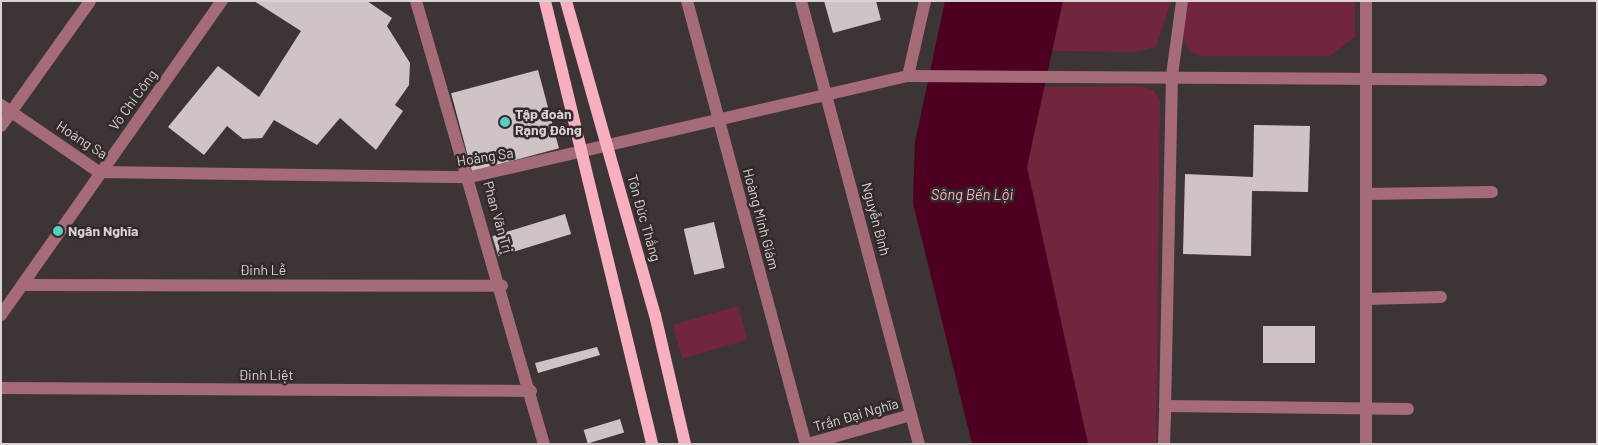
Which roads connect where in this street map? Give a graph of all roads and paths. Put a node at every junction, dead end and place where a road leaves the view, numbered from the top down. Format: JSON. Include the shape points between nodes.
{"nodes":[{"id":1,"x":90,"y":1,"type":"edge"},
{"id":2,"x":222,"y":1,"type":"edge"},
{"id":3,"x":416,"y":1,"type":"edge"},
{"id":4,"x":545,"y":1,"type":"edge"},
{"id":5,"x":566,"y":1,"type":"edge"},
{"id":6,"x":687,"y":1,"type":"edge"},
{"id":7,"x":801,"y":1,"type":"edge"},
{"id":8,"x":925,"y":1,"type":"edge"},
{"id":9,"x":1182,"y":1,"type":"edge"},
{"id":10,"x":1366,"y":1,"type":"edge"},
{"id":11,"x":1172,"y":75,"type":"junction"},
{"id":12,"x":908,"y":76,"type":"junction"},
{"id":13,"x":1367,"y":78,"type":"junction"},
{"id":14,"x":1541,"y":80,"type":"dead end"},
{"id":15,"x":828,"y":93,"type":"junction"},
{"id":16,"x":6,"y":108,"type":"edge"},
{"id":17,"x":719,"y":120,"type":"junction"},
{"id":18,"x":1,"y":126,"type":"edge"},
{"id":19,"x":609,"y":148,"type":"junction"},
{"id":20,"x":582,"y":154,"type":"junction"},
{"id":21,"x":99,"y":172,"type":"junction"},
{"id":22,"x":470,"y":178,"type":"junction"},
{"id":23,"x":1492,"y":192,"type":"dead end"},
{"id":24,"x":1366,"y":194,"type":"junction"},
{"id":25,"x":24,"y":285,"type":"junction"},
{"id":26,"x":502,"y":286,"type":"junction"},
{"id":27,"x":1441,"y":297,"type":"dead end"},
{"id":28,"x":1366,"y":299,"type":"junction"},
{"id":29,"x":1,"y":316,"type":"edge"},
{"id":30,"x":1,"y":388,"type":"edge"},
{"id":31,"x":531,"y":391,"type":"junction"},
{"id":32,"x":1165,"y":406,"type":"junction"},
{"id":33,"x":1408,"y":408,"type":"dead end"},
{"id":34,"x":1366,"y":410,"type":"junction"},
{"id":35,"x":911,"y":415,"type":"junction"},
{"id":36,"x":814,"y":443,"type":"edge"},
{"id":37,"x":544,"y":444,"type":"edge"},
{"id":38,"x":652,"y":444,"type":"edge"},
{"id":39,"x":686,"y":444,"type":"edge"},
{"id":40,"x":919,"y":444,"type":"edge"},
{"id":41,"x":1164,"y":444,"type":"edge"},
{"id":42,"x":1366,"y":444,"type":"edge"}],
"edges":[{"from":1,"to":16,"type":"street"},
{"from":2,"to":21,"type":"street","name":"Võ Chí Công"},
{"from":3,"to":22,"type":"street","name":"Phan Văn Trị"},
{"from":4,"to":20,"type":"main road"},
{"from":5,"to":19,"type":"main road","name":"Tôn Đức Thắng"},
{"from":6,"to":17,"type":"street","name":"Hoàng Minh Giám"},
{"from":7,"to":15,"type":"street","name":"Nguyễn Bình"},
{"from":8,"to":12,"type":"street"},
{"from":9,"to":11,"type":"street"},
{"from":10,"to":13,"type":"street"},
{"from":11,"to":12,"type":"street","name":"Hoàng Sa"},
{"from":11,"to":13,"type":"street","name":"Hoàng Sa"},
{"from":11,"to":32,"type":"street"},
{"from":12,"to":15,"type":"street","name":"Hoàng Sa"},
{"from":13,"to":14,"type":"street","name":"Hoàng Sa"},
{"from":13,"to":24,"type":"street"},
{"from":15,"to":17,"type":"street","name":"Hoàng Sa"},
{"from":15,"to":35,"type":"street","name":"Nguyễn Bình"},
{"from":16,"to":18,"type":"street"},
{"from":16,"to":21,"type":"street","name":"Hoàng Sa"},
{"from":17,"to":19,"type":"street","name":"Hoàng Sa"},
{"from":17,"to":36,"type":"street","name":"Hoàng Minh Giám"},
{"from":19,"to":20,"type":"street","name":"Hoàng Sa"},
{"from":19,"to":39,"type":"main road","name":"Tôn Đức Thắng"},
{"from":20,"to":22,"type":"street","name":"Hoàng Sa"},
{"from":20,"to":38,"type":"main road"},
{"from":21,"to":22,"type":"street","name":"Hoàng Sa"},
{"from":21,"to":25,"type":"street","name":"Võ Chí Công"},
{"from":22,"to":26,"type":"street","name":"Phan Văn Trị"},
{"from":23,"to":24,"type":"street"},
{"from":24,"to":28,"type":"street"},
{"from":25,"to":26,"type":"street","name":"Đinh Lễ"},
{"from":25,"to":29,"type":"street","name":"Võ Chí Công"},
{"from":26,"to":31,"type":"street","name":"Phan Văn Trị"},
{"from":27,"to":28,"type":"street"},
{"from":28,"to":34,"type":"street"},
{"from":30,"to":31,"type":"street","name":"Đinh Liệt"},
{"from":31,"to":37,"type":"street","name":"Phan Văn Trị"},
{"from":32,"to":34,"type":"street"},
{"from":32,"to":41,"type":"street"},
{"from":33,"to":34,"type":"street"},
{"from":34,"to":42,"type":"street"},
{"from":35,"to":36,"type":"street","name":"Trần Đại Nghĩa"},
{"from":35,"to":40,"type":"street","name":"Nguyễn Bình"}]}
